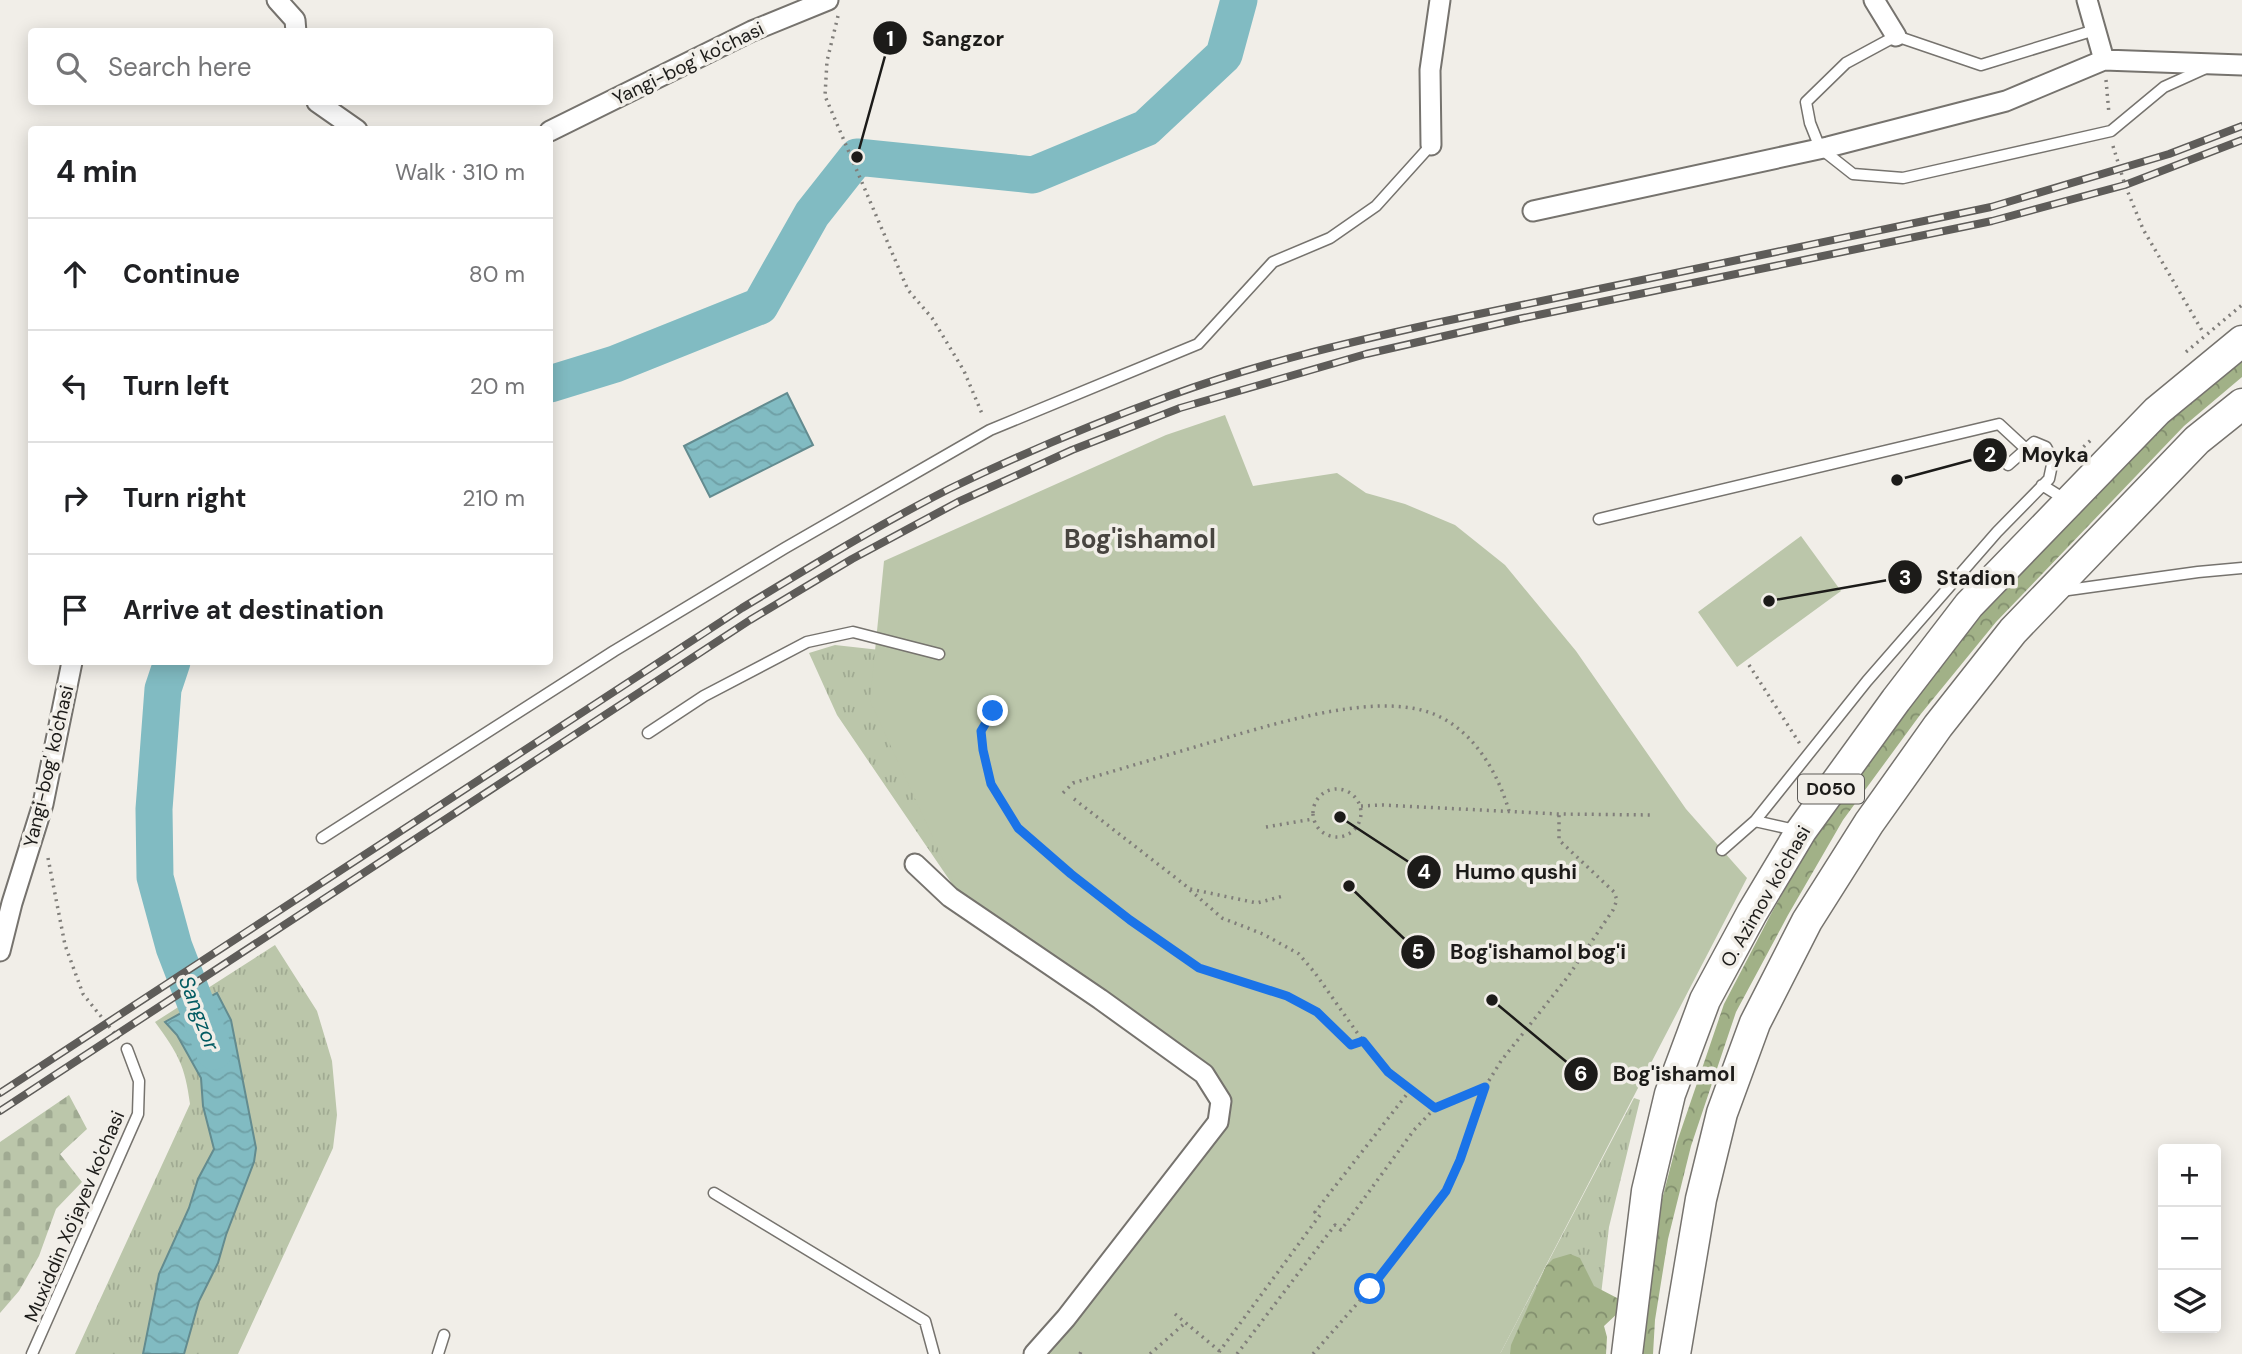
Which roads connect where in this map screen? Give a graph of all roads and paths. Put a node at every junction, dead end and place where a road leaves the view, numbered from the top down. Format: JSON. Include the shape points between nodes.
{"nodes":[{"id":1,"x":277,"y":0,"type":"edge"},
{"id":2,"x":1440,"y":0,"type":"edge"},
{"id":3,"x":1874,"y":0,"type":"edge"},
{"id":4,"x":2087,"y":0,"type":"edge"},
{"id":5,"x":833,"y":6,"type":"edge"},
{"id":6,"x":296,"y":28,"type":"edge"},
{"id":7,"x":2095,"y":30,"type":"junction"},
{"id":8,"x":1896,"y":36,"type":"junction"},
{"id":9,"x":2104,"y":60,"type":"junction"},
{"id":10,"x":2214,"y":64,"type":"junction"},
{"id":11,"x":2242,"y":65,"type":"edge"},
{"id":12,"x":321,"y":105,"type":"edge"},
{"id":13,"x":351,"y":126,"type":"edge"},
{"id":14,"x":553,"y":130,"type":"edge"},
{"id":15,"x":2111,"y":131,"type":"junction"},
{"id":16,"x":1431,"y":145,"type":"joint"},
{"id":17,"x":1821,"y":148,"type":"junction"},
{"id":18,"x":1533,"y":211,"type":"dead end"},
{"id":19,"x":2204,"y":334,"type":"dead end"},
{"id":20,"x":2242,"y":341,"type":"edge"},
{"id":21,"x":2242,"y":404,"type":"edge"},
{"id":22,"x":990,"y":430,"type":"junction"},
{"id":23,"x":2026,"y":449,"type":"junction"},
{"id":24,"x":2008,"y":465,"type":"dead end"},
{"id":25,"x":2042,"y":485,"type":"junction"},
{"id":26,"x":2068,"y":502,"type":"junction"},
{"id":27,"x":1599,"y":519,"type":"dead end"},
{"id":28,"x":2242,"y":568,"type":"edge"},
{"id":29,"x":2050,"y":593,"type":"junction"},
{"id":30,"x":939,"y":654,"type":"dead end"},
{"id":31,"x":71,"y":665,"type":"edge"},
{"id":32,"x":1749,"y":665,"type":"dead end"},
{"id":33,"x":993,"y":711,"type":"dead end"},
{"id":34,"x":648,"y":733,"type":"dead end"},
{"id":35,"x":1806,"y":755,"type":"junction"},
{"id":36,"x":1063,"y":793,"type":"dead end"},
{"id":37,"x":1074,"y":799,"type":"dead end"},
{"id":38,"x":1361,"y":806,"type":"junction"},
{"id":39,"x":1509,"y":811,"type":"junction"},
{"id":40,"x":1559,"y":814,"type":"junction"},
{"id":41,"x":1653,"y":815,"type":"dead end"},
{"id":42,"x":1313,"y":819,"type":"junction"},
{"id":43,"x":1755,"y":821,"type":"junction"},
{"id":44,"x":1266,"y":827,"type":"dead end"},
{"id":45,"x":1801,"y":831,"type":"junction"},
{"id":46,"x":322,"y":838,"type":"dead end"},
{"id":47,"x":1721,"y":850,"type":"dead end"},
{"id":48,"x":48,"y":858,"type":"dead end"},
{"id":49,"x":915,"y":864,"type":"dead end"},
{"id":50,"x":1189,"y":889,"type":"junction"},
{"id":51,"x":1283,"y":896,"type":"dead end"},
{"id":52,"x":0,"y":951,"type":"edge"},
{"id":53,"x":1363,"y":1041,"type":"junction"},
{"id":54,"x":127,"y":1049,"type":"joint"},
{"id":55,"x":1485,"y":1087,"type":"junction"},
{"id":56,"x":1411,"y":1089,"type":"junction"},
{"id":57,"x":1435,"y":1108,"type":"junction"},
{"id":58,"x":714,"y":1193,"type":"dead end"},
{"id":59,"x":1175,"y":1314,"type":"dead end"},
{"id":60,"x":1186,"y":1322,"type":"junction"},
{"id":61,"x":444,"y":1335,"type":"dead end"},
{"id":62,"x":1221,"y":1353,"type":"edge"},
{"id":63,"x":32,"y":1354,"type":"edge"},
{"id":64,"x":438,"y":1354,"type":"edge"},
{"id":65,"x":934,"y":1354,"type":"edge"},
{"id":66,"x":1034,"y":1354,"type":"edge"},
{"id":67,"x":1150,"y":1354,"type":"edge"},
{"id":68,"x":1237,"y":1354,"type":"edge"},
{"id":69,"x":1314,"y":1354,"type":"edge"},
{"id":70,"x":1627,"y":1354,"type":"edge"},
{"id":71,"x":1675,"y":1354,"type":"edge"}],
"edges":[{"from":1,"to":6,"type":"street","via":[[295,20]]},
{"from":2,"to":16,"type":"street","via":[[1430,70]]},
{"from":3,"to":8,"type":"street"},
{"from":4,"to":7,"type":"street"},
{"from":5,"to":14,"type":"street","name":"Yangi-bog' ko'chasi","via":[[752,30]]},
{"from":5,"to":22,"type":"path","via":[[825,96],[908,290],[932,318],[964,371]]},
{"from":7,"to":8,"type":"lane","via":[[1981,65]]},
{"from":7,"to":9,"type":"street"},
{"from":8,"to":17,"type":"lane","via":[[1846,63],[1806,102]]},
{"from":9,"to":10,"type":"street"},
{"from":9,"to":15,"type":"path"},
{"from":9,"to":17,"type":"street","via":[[2006,101]]},
{"from":10,"to":11,"type":"street"},
{"from":10,"to":15,"type":"lane","via":[[2164,87]]},
{"from":12,"to":13,"type":"street"},
{"from":15,"to":17,"type":"lane","via":[[1903,178],[1853,174]]},
{"from":15,"to":19,"type":"path","via":[[2113,152],[2143,229]]},
{"from":16,"to":22,"type":"lane","via":[[1376,206],[1330,238],[1273,262],[1198,344]]},
{"from":17,"to":18,"type":"street"},
{"from":20,"to":26,"type":"main road","name":"O. Azimov ko'chasi","number":"D050","via":[[2157,411]]},
{"from":21,"to":29,"type":"main road","number":"D050","via":[[2197,440]]},
{"from":22,"to":46,"type":"lane","via":[[614,651]]},
{"from":23,"to":24,"type":"lane"},
{"from":23,"to":25,"type":"lane","via":[[2034,442],[2046,447],[2053,460],[2049,479]]},
{"from":23,"to":27,"type":"lane","via":[[1999,424]]},
{"from":25,"to":26,"type":"lane"},
{"from":25,"to":35,"type":"lane","via":[[1932,605]]},
{"from":26,"to":45,"type":"main road","name":"O. Azimov ko'chasi","number":"D050","via":[[1969,605]]},
{"from":28,"to":29,"type":"lane"},
{"from":29,"to":71,"type":"main road","number":"D050","via":[[2013,631],[1869,823],[1808,921],[1755,1023],[1722,1113],[1704,1187]]},
{"from":30,"to":34,"type":"lane","via":[[853,632],[807,642],[704,696]]},
{"from":31,"to":52,"type":"street","name":"Yangi-bog' ko'chasi","via":[[43,804]]},
{"from":32,"to":35,"type":"path"},
{"from":33,"to":53,"type":"path","via":[[981,731],[983,750],[991,784],[1018,828],[1130,920],[1199,968],[1287,996],[1317,1012],[1351,1045]]},
{"from":35,"to":43,"type":"lane"},
{"from":36,"to":39,"type":"path","via":[[1073,783],[1281,722],[1393,705],[1428,712],[1462,730],[1502,786]]},
{"from":37,"to":50,"type":"path"},
{"from":38,"to":39,"type":"path"},
{"from":38,"to":42,"type":"path","via":[[1351,793],[1335,788],[1320,796]]},
{"from":38,"to":42,"type":"path","via":[[1360,823],[1340,837],[1323,833]]},
{"from":39,"to":40,"type":"path"},
{"from":40,"to":41,"type":"path"},
{"from":40,"to":55,"type":"path","via":[[1559,840],[1614,892],[1616,900],[1567,978]]},
{"from":42,"to":44,"type":"path"},
{"from":43,"to":45,"type":"lane"},
{"from":43,"to":47,"type":"lane"},
{"from":45,"to":70,"type":"main road","name":"O. Azimov ko'chasi","number":"D050","via":[[1705,1000],[1670,1094],[1647,1191]]},
{"from":48,"to":54,"type":"path","via":[[65,945],[83,994]]},
{"from":49,"to":66,"type":"street","via":[[950,897],[1204,1074],[1221,1101],[1218,1122]]},
{"from":50,"to":51,"type":"path","via":[[1257,903]]},
{"from":50,"to":53,"type":"path","via":[[1223,918],[1299,954]]},
{"from":53,"to":56,"type":"path","via":[[1388,1072]]},
{"from":54,"to":63,"type":"lane","name":"Muxiddin Xo'jayev ko'chasi","via":[[139,1081],[138,1114]]},
{"from":55,"to":57,"type":"path"},
{"from":55,"to":69,"type":"path","via":[[1446,1191]]},
{"from":56,"to":57,"type":"path"},
{"from":56,"to":62,"type":"path","via":[[1315,1212],[1320,1214]]},
{"from":57,"to":68,"type":"path","via":[[1340,1230],[1335,1225]]},
{"from":58,"to":65,"type":"lane","via":[[925,1321]]},
{"from":59,"to":60,"type":"path"},
{"from":60,"to":62,"type":"path"},
{"from":60,"to":67,"type":"path"},
{"from":61,"to":64,"type":"lane"}]}
